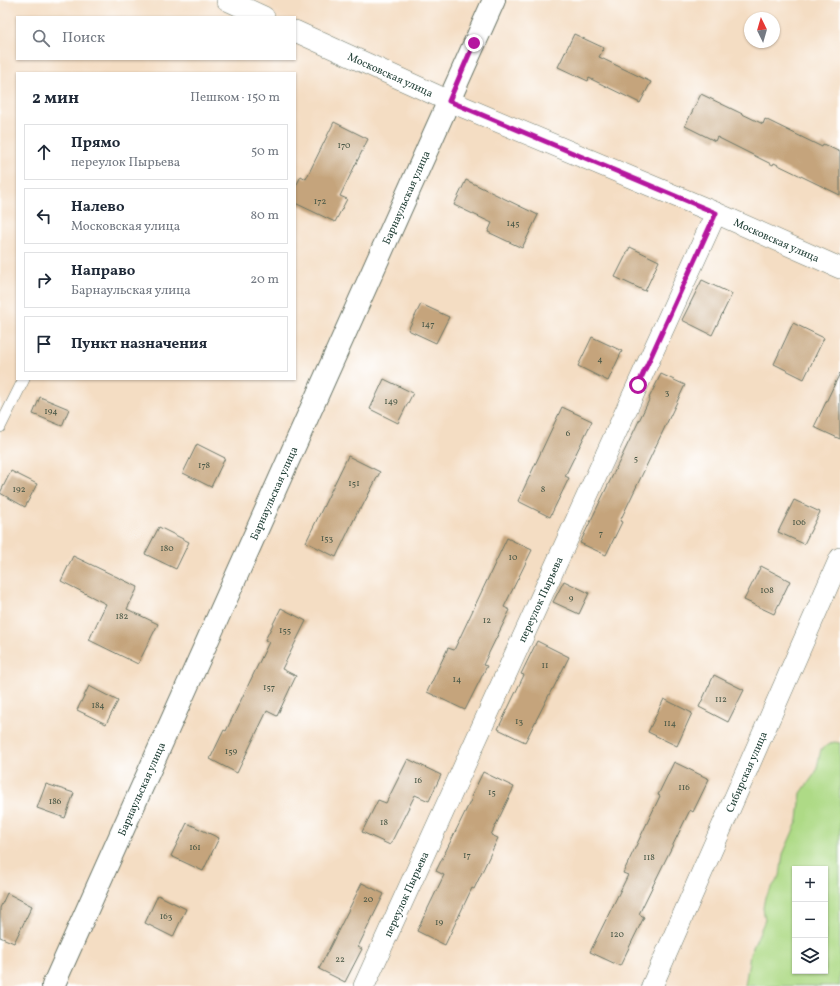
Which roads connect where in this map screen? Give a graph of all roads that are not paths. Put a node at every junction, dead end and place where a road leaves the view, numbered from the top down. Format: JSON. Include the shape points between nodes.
{"nodes":[{"id":1,"x":227,"y":0,"type":"edge"},
{"id":2,"x":494,"y":0,"type":"edge"},
{"id":3,"x":262,"y":16,"type":"edge"},
{"id":4,"x":296,"y":31,"type":"edge"},
{"id":5,"x":449,"y":101,"type":"junction"},
{"id":6,"x":716,"y":213,"type":"junction"},
{"id":7,"x":840,"y":268,"type":"edge"},
{"id":8,"x":24,"y":380,"type":"edge"},
{"id":9,"x":0,"y":427,"type":"edge"},
{"id":10,"x":840,"y":558,"type":"edge"},
{"id":11,"x":53,"y":986,"type":"edge"},
{"id":12,"x":364,"y":986,"type":"edge"},
{"id":13,"x":652,"y":986,"type":"edge"}],
"edges":[{"from":1,"to":3,"type":"street"},
{"from":2,"to":5,"type":"street","name":"Барнаульская улица"},
{"from":4,"to":5,"type":"street","name":"Московская улица"},
{"from":5,"to":6,"type":"street","name":"Московская улица"},
{"from":5,"to":11,"type":"street","name":"Барнаульская улица"},
{"from":6,"to":7,"type":"street","name":"Московская улица"},
{"from":6,"to":12,"type":"street","name":"переулок Пырьева"},
{"from":8,"to":9,"type":"lane"},
{"from":10,"to":13,"type":"street","name":"Сибирская улица"}]}
